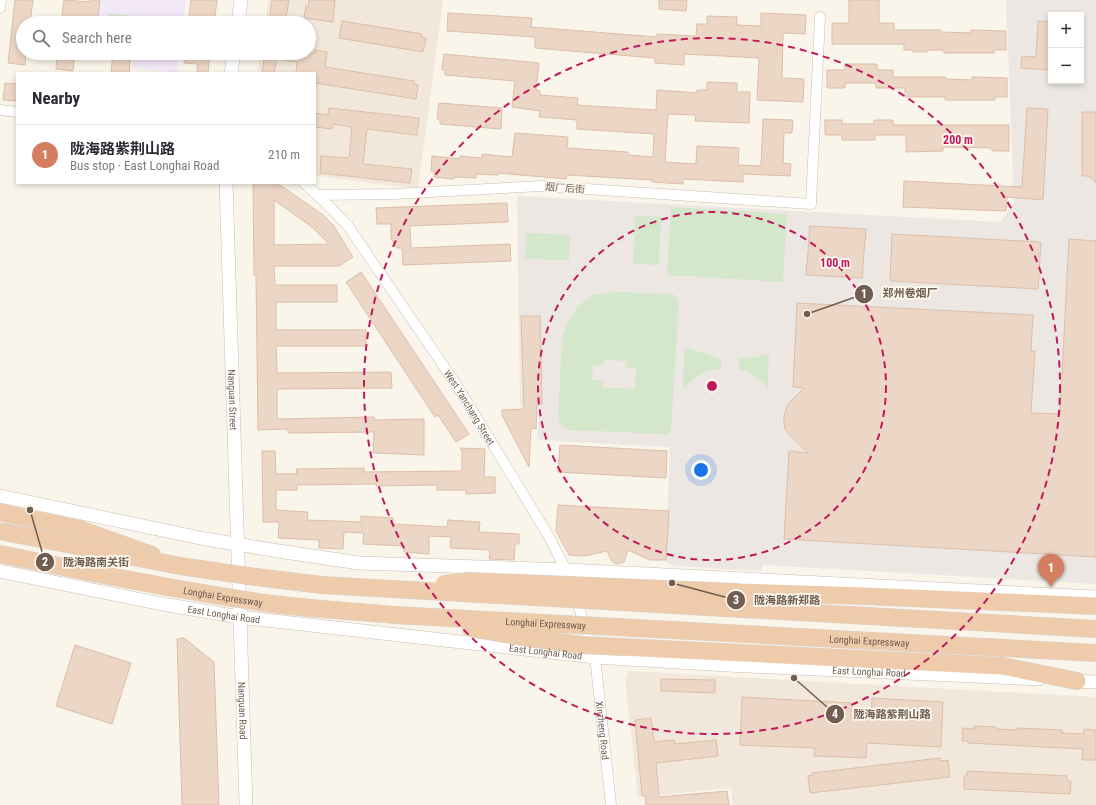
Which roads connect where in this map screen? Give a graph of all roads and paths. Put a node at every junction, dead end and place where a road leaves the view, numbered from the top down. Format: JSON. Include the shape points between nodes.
{"nodes":[{"id":1,"x":1,"y":0,"type":"edge"},
{"id":2,"x":241,"y":0,"type":"edge"},
{"id":3,"x":0,"y":8,"type":"edge"},
{"id":4,"x":239,"y":16,"type":"edge"},
{"id":5,"x":820,"y":17,"type":"dead end"},
{"id":6,"x":233,"y":60,"type":"edge"},
{"id":7,"x":231,"y":72,"type":"edge"},
{"id":8,"x":0,"y":110,"type":"edge"},
{"id":9,"x":16,"y":112,"type":"edge"},
{"id":10,"x":226,"y":184,"type":"edge"},
{"id":11,"x":305,"y":184,"type":"edge"},
{"id":12,"x":318,"y":195,"type":"junction"},
{"id":13,"x":0,"y":496,"type":"edge"},
{"id":14,"x":0,"y":512,"type":"edge"},
{"id":15,"x":0,"y":531,"type":"edge"},
{"id":16,"x":237,"y":545,"type":"junction"},
{"id":17,"x":0,"y":554,"type":"edge"},
{"id":18,"x":180,"y":566,"type":"junction"},
{"id":19,"x":567,"y":570,"type":"junction"},
{"id":20,"x":0,"y":571,"type":"edge"},
{"id":21,"x":397,"y":589,"type":"junction"},
{"id":22,"x":1096,"y":597,"type":"edge"},
{"id":23,"x":1096,"y":606,"type":"edge"},
{"id":24,"x":395,"y":615,"type":"junction"},
{"id":25,"x":239,"y":616,"type":"junction"},
{"id":26,"x":1096,"y":630,"type":"edge"},
{"id":27,"x":1096,"y":653,"type":"edge"},
{"id":28,"x":595,"y":657,"type":"junction"},
{"id":29,"x":1077,"y":681,"type":"junction"},
{"id":30,"x":1096,"y":682,"type":"edge"},
{"id":31,"x":246,"y":805,"type":"edge"},
{"id":32,"x":611,"y":805,"type":"edge"}],
"edges":[{"from":1,"to":3,"type":"street"},
{"from":2,"to":4,"type":"street"},
{"from":5,"to":12,"type":"street","name":"烟厂后街","via":[[812,204],[541,186],[394,194]]},
{"from":6,"to":7,"type":"street"},
{"from":8,"to":9,"type":"street"},
{"from":10,"to":16,"type":"street","name":"Nanguan Street"},
{"from":11,"to":12,"type":"street","name":"West Yanchang Street"},
{"from":12,"to":19,"type":"street","name":"West Yanchang Street","via":[[348,226],[458,387]]},
{"from":13,"to":16,"type":"street"},
{"from":14,"to":18,"type":"highway","bridge":true,"via":[[79,529]]},
{"from":15,"to":18,"type":"highway","bridge":true},
{"from":16,"to":19,"type":"street","via":[[359,563]]},
{"from":16,"to":25,"type":"street","name":"Nanguan Street"},
{"from":17,"to":24,"type":"highway","name":"Longhai Expressway","bridge":true,"via":[[205,594],[303,608]]},
{"from":18,"to":21,"type":"highway","bridge":true,"via":[[322,585]]},
{"from":19,"to":22,"type":"street"},
{"from":19,"to":28,"type":"street","name":"West Yanchang Street"},
{"from":20,"to":25,"type":"street","name":"East Longhai Road","via":[[157,603]]},
{"from":21,"to":23,"type":"highway","bridge":true,"via":[[469,581]]},
{"from":21,"to":26,"type":"highway","bridge":true},
{"from":24,"to":27,"type":"highway","name":"Longhai Expressway","bridge":true},
{"from":24,"to":29,"type":"highway","bridge":true,"via":[[582,645],[1002,666]]},
{"from":25,"to":28,"type":"street","name":"East Longhai Road"},
{"from":25,"to":31,"type":"street","name":"Nanguan Road"},
{"from":28,"to":29,"type":"street","name":"East Longhai Road"},
{"from":28,"to":32,"type":"street","name":"Xinzheng Road"},
{"from":29,"to":30,"type":"street","name":"East Longhai Road"}]}
